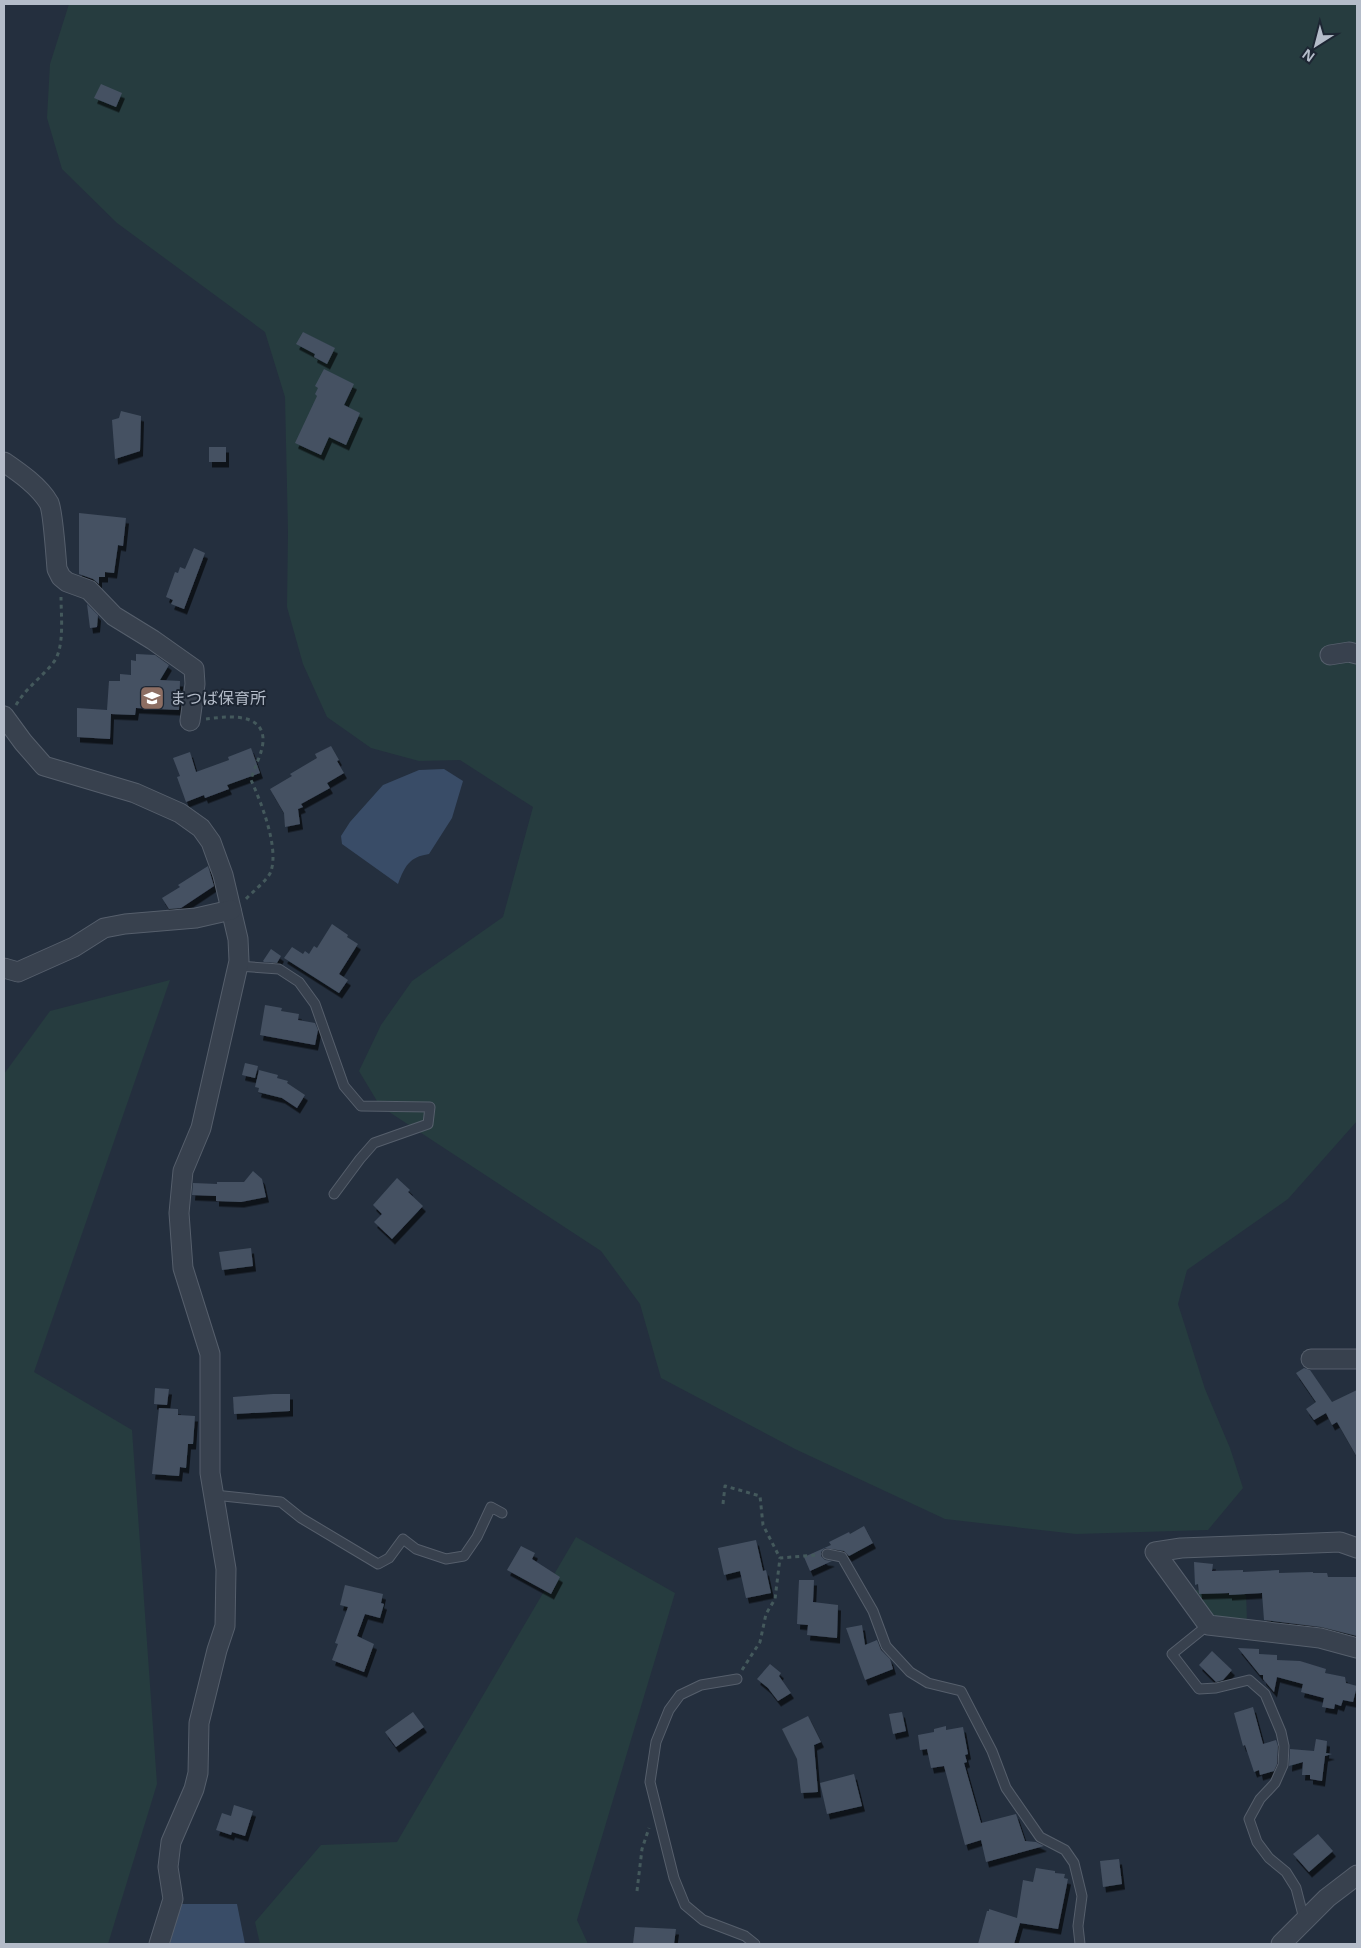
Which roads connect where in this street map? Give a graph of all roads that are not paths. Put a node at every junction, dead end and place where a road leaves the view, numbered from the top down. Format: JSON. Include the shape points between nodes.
{"nodes":[{"id":1,"x":4,"y":462,"type":"edge"},
{"id":2,"x":1357,"y":654,"type":"edge"},
{"id":3,"x":1330,"y":655,"type":"dead end"},
{"id":4,"x":6,"y":719,"type":"edge"},
{"id":5,"x":190,"y":721,"type":"road end"},
{"id":6,"x":232,"y":912,"type":"junction"},
{"id":7,"x":238,"y":966,"type":"junction"},
{"id":8,"x":4,"y":968,"type":"edge"},
{"id":9,"x":334,"y":1194,"type":"dead end"},
{"id":10,"x":1311,"y":1359,"type":"dead end"},
{"id":11,"x":1357,"y":1359,"type":"edge"},
{"id":12,"x":214,"y":1495,"type":"junction"},
{"id":13,"x":502,"y":1513,"type":"dead end"},
{"id":14,"x":1357,"y":1548,"type":"edge"},
{"id":15,"x":827,"y":1554,"type":"road end"},
{"id":16,"x":1208,"y":1625,"type":"junction"},
{"id":17,"x":1357,"y":1648,"type":"edge"},
{"id":18,"x":737,"y":1679,"type":"road end"},
{"id":19,"x":1357,"y":1875,"type":"edge"},
{"id":20,"x":1304,"y":1920,"type":"junction"},
{"id":21,"x":159,"y":1944,"type":"edge"},
{"id":22,"x":755,"y":1944,"type":"edge"},
{"id":23,"x":1080,"y":1944,"type":"edge"},
{"id":24,"x":1281,"y":1944,"type":"edge"}],
"edges":[{"from":1,"to":5,"type":"street","via":[[26,478],[50,505],[57,568],[61,577],[89,590],[114,616],[194,669]]},
{"from":2,"to":3,"type":"street"},
{"from":4,"to":6,"type":"street","via":[[44,766],[135,794],[180,813],[201,828],[211,842]]},
{"from":6,"to":7,"type":"street","via":[[238,939]]},
{"from":6,"to":8,"type":"street","via":[[104,928],[18,972]]},
{"from":7,"to":9,"type":"lane","via":[[280,970],[299,982],[315,1004],[344,1086],[361,1106],[430,1107],[428,1124],[374,1143]]},
{"from":7,"to":12,"type":"street","via":[[201,1128],[183,1171],[178,1213],[182,1268],[210,1354],[210,1474]]},
{"from":10,"to":11,"type":"street"},
{"from":12,"to":13,"type":"lane","via":[[281,1502],[301,1518],[378,1564],[389,1558],[403,1539],[416,1549],[446,1559],[464,1556],[491,1507]]},
{"from":12,"to":21,"type":"street","via":[[226,1569],[225,1626],[199,1723],[198,1773],[194,1789],[171,1842],[168,1867],[173,1899]]},
{"from":14,"to":16,"type":"street","via":[[1340,1542],[1181,1548],[1155,1552]]},
{"from":15,"to":23,"type":"lane","via":[[842,1557],[873,1611],[886,1646],[910,1672],[928,1683],[961,1691],[992,1751],[1006,1788],[1040,1837],[1065,1850],[1074,1863],[1082,1896],[1078,1926]]},
{"from":16,"to":17,"type":"street","via":[[1320,1638]]},
{"from":16,"to":20,"type":"lane","via":[[1172,1654],[1199,1689],[1249,1680],[1265,1694],[1281,1732],[1283,1765],[1275,1784],[1260,1799],[1249,1819],[1257,1842],[1286,1872],[1296,1888]]},
{"from":18,"to":22,"type":"lane","via":[[700,1685],[680,1695],[669,1710],[656,1742],[650,1782],[674,1878],[685,1906],[703,1920],[745,1936]]},
{"from":19,"to":20,"type":"street"},
{"from":20,"to":24,"type":"street"}]}
